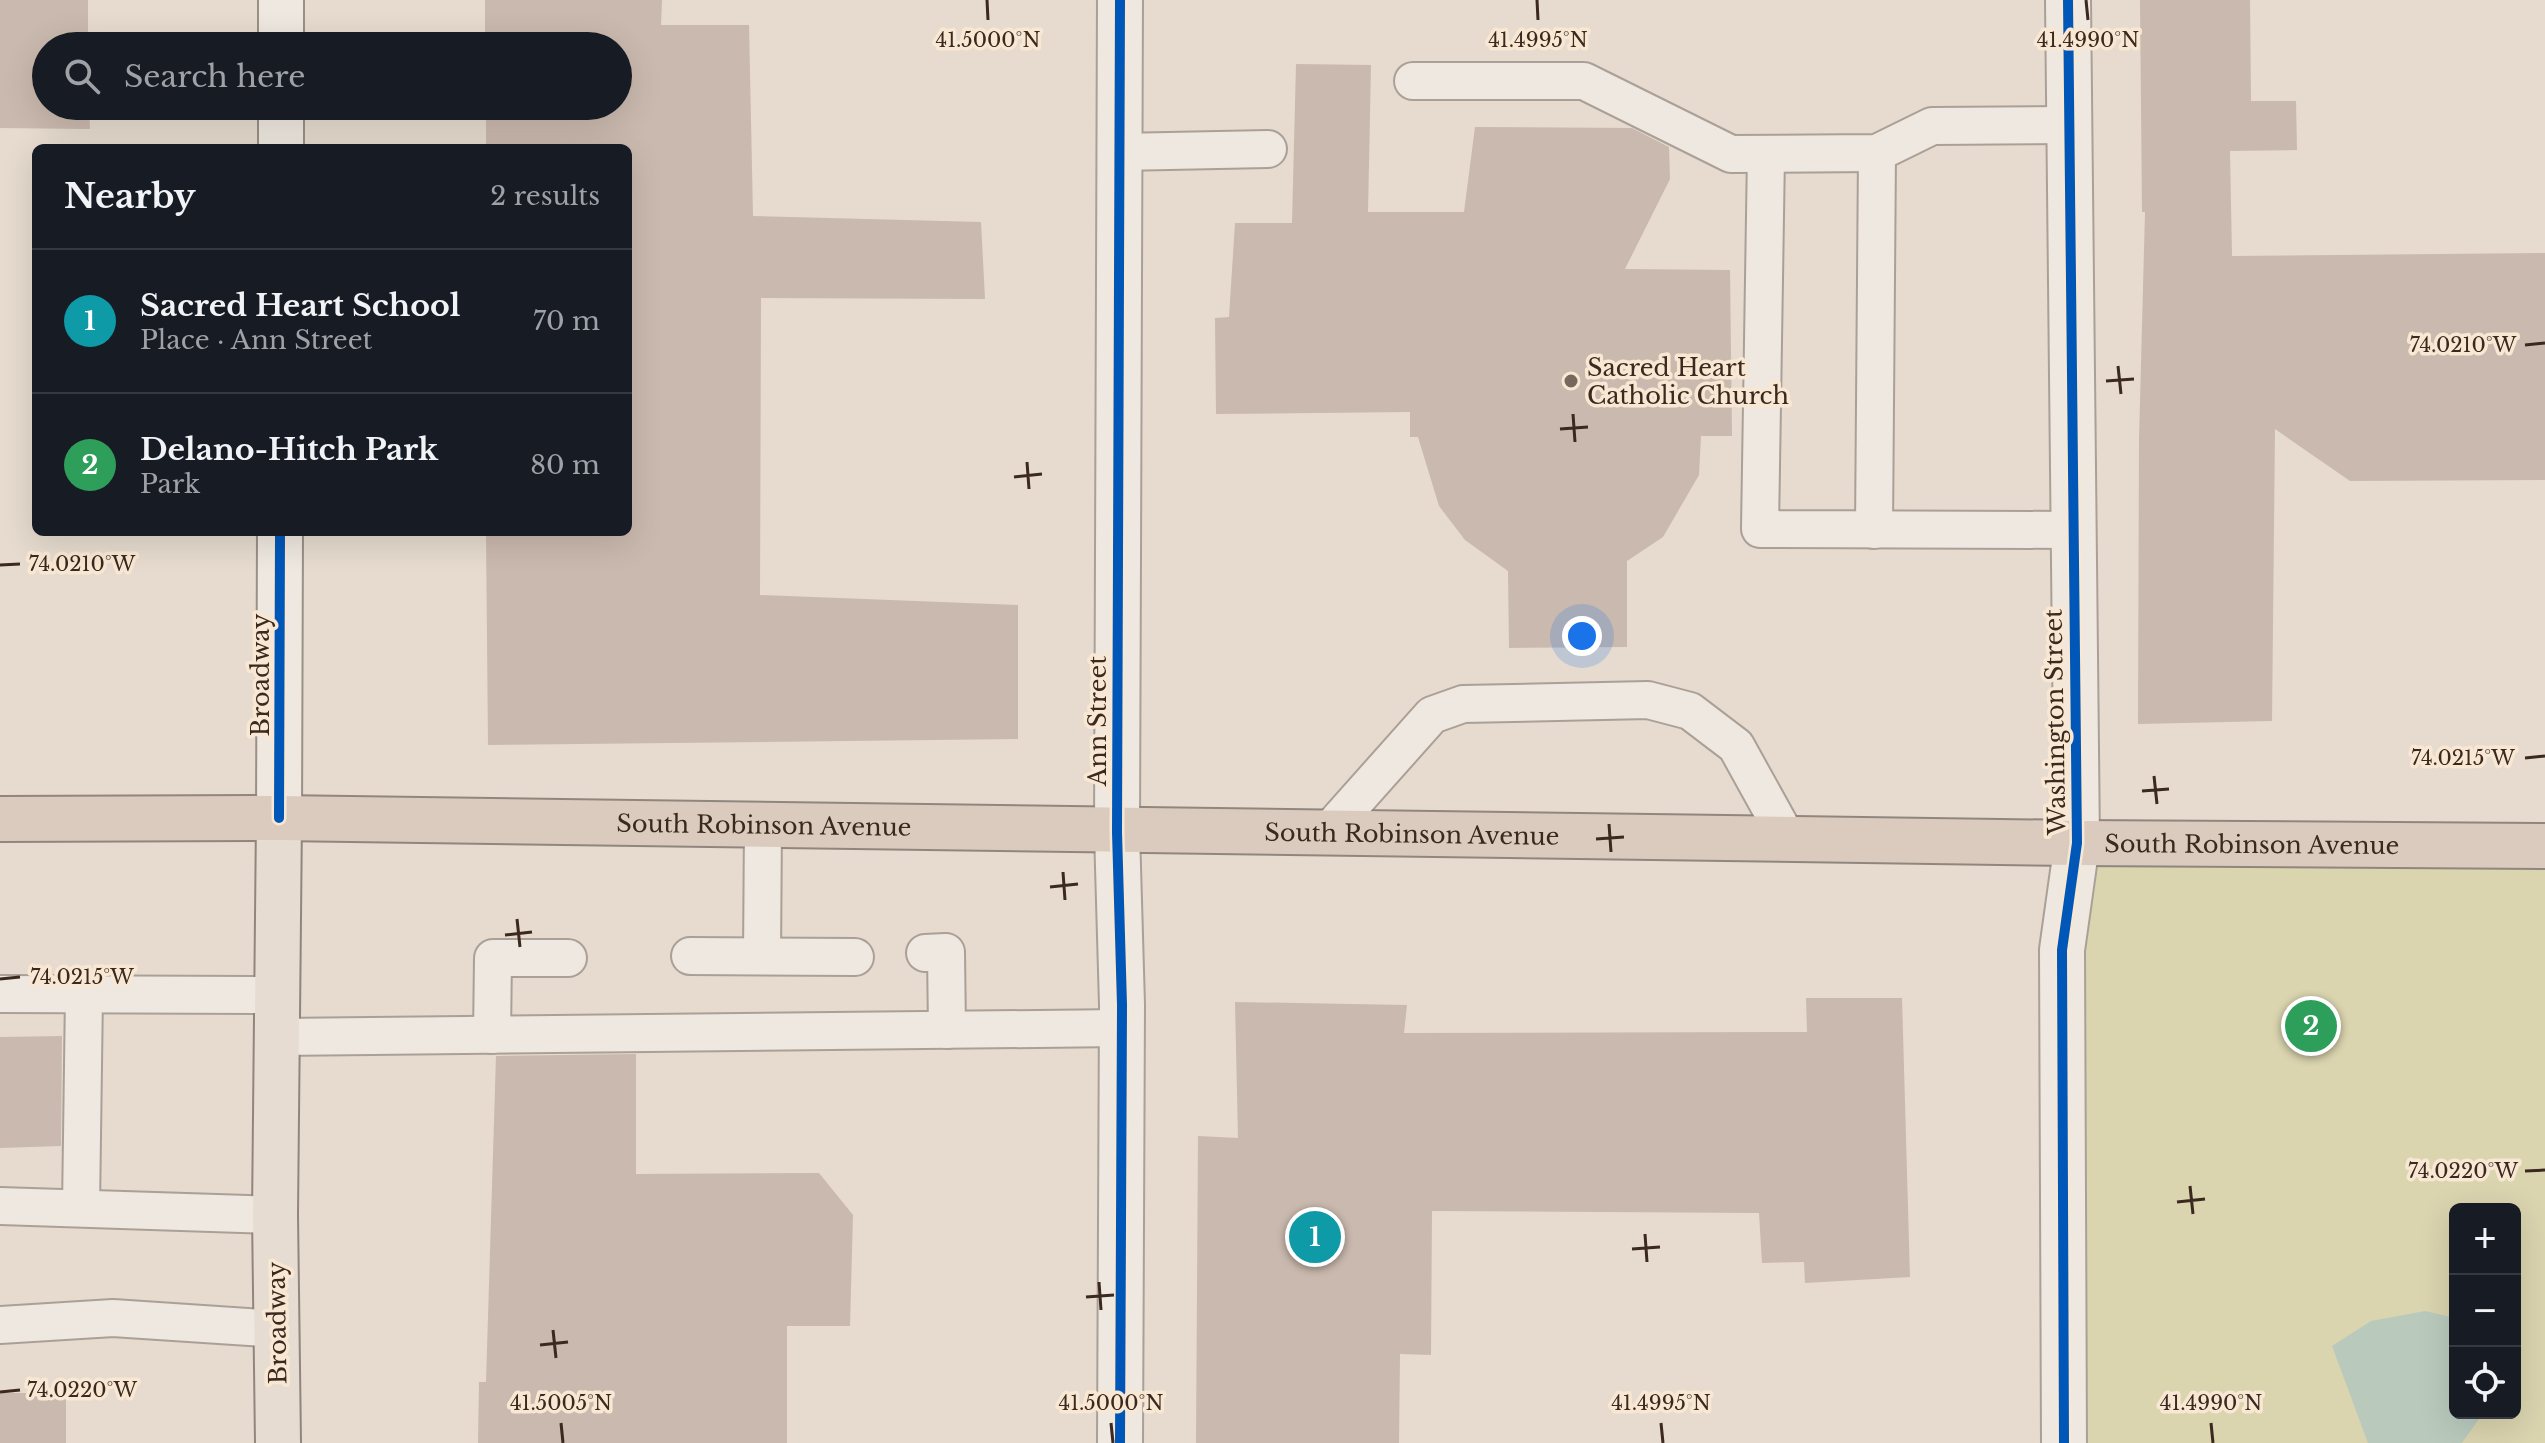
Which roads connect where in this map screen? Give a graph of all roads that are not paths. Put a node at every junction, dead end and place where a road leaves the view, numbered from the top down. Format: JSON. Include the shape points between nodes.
{"nodes":[{"id":1,"x":281,"y":0,"type":"edge"},
{"id":2,"x":1120,"y":0,"type":"edge"},
{"id":3,"x":2068,"y":0,"type":"edge"},
{"id":4,"x":281,"y":32,"type":"edge"},
{"id":5,"x":1413,"y":81,"type":"dead end"},
{"id":6,"x":281,"y":120,"type":"edge"},
{"id":7,"x":2069,"y":125,"type":"junction"},
{"id":8,"x":281,"y":144,"type":"edge"},
{"id":9,"x":1268,"y":149,"type":"dead end"},
{"id":10,"x":1119,"y":152,"type":"junction"},
{"id":11,"x":1877,"y":153,"type":"junction"},
{"id":12,"x":1766,"y":154,"type":"junction"},
{"id":13,"x":1874,"y":530,"type":"junction"},
{"id":14,"x":2072,"y":530,"type":"junction"},
{"id":15,"x":280,"y":536,"type":"edge"},
{"id":16,"x":279,"y":818,"type":"junction"},
{"id":17,"x":0,"y":819,"type":"edge"},
{"id":18,"x":763,"y":824,"type":"junction"},
{"id":19,"x":1117,"y":832,"type":"junction"},
{"id":20,"x":1326,"y":834,"type":"junction"},
{"id":21,"x":1788,"y":840,"type":"junction"},
{"id":22,"x":2077,"y":843,"type":"junction"},
{"id":23,"x":2545,"y":846,"type":"edge"},
{"id":24,"x":925,"y":953,"type":"dead end"},
{"id":25,"x":690,"y":956,"type":"dead end"},
{"id":26,"x":762,"y":956,"type":"junction"},
{"id":27,"x":855,"y":957,"type":"dead end"},
{"id":28,"x":568,"y":958,"type":"dead end"},
{"id":29,"x":0,"y":994,"type":"edge"},
{"id":30,"x":84,"y":994,"type":"junction"},
{"id":31,"x":278,"y":1016,"type":"junction"},
{"id":32,"x":1122,"y":1028,"type":"junction"},
{"id":33,"x":947,"y":1030,"type":"junction"},
{"id":34,"x":492,"y":1035,"type":"junction"},
{"id":35,"x":0,"y":1206,"type":"edge"},
{"id":36,"x":81,"y":1208,"type":"junction"},
{"id":37,"x":275,"y":1215,"type":"junction"},
{"id":38,"x":0,"y":1325,"type":"edge"},
{"id":39,"x":278,"y":1329,"type":"junction"},
{"id":40,"x":278,"y":1443,"type":"edge"},
{"id":41,"x":1120,"y":1443,"type":"edge"},
{"id":42,"x":2064,"y":1443,"type":"edge"}],
"edges":[{"from":1,"to":4,"type":"street"},
{"from":2,"to":10,"type":"street","name":"Ann Street"},
{"from":3,"to":7,"type":"street","name":"Washington Street"},
{"from":5,"to":12,"type":"lane","via":[[1584,81],[1731,154]]},
{"from":6,"to":8,"type":"street"},
{"from":7,"to":11,"type":"lane","via":[[1932,126]]},
{"from":7,"to":14,"type":"street","name":"Washington Street"},
{"from":9,"to":10,"type":"lane"},
{"from":10,"to":19,"type":"street","name":"Ann Street"},
{"from":11,"to":12,"type":"lane"},
{"from":11,"to":13,"type":"lane"},
{"from":12,"to":13,"type":"lane","via":[[1760,529]]},
{"from":13,"to":14,"type":"lane"},
{"from":14,"to":22,"type":"street","name":"Washington Street"},
{"from":15,"to":16,"type":"street","name":"Broadway"},
{"from":16,"to":17,"type":"highway","name":"South Robinson Avenue"},
{"from":16,"to":18,"type":"highway","name":"South Robinson Avenue"},
{"from":16,"to":31,"type":"main road","name":"Broadway"},
{"from":18,"to":19,"type":"highway","name":"South Robinson Avenue"},
{"from":18,"to":26,"type":"lane"},
{"from":19,"to":20,"type":"highway","name":"South Robinson Avenue"},
{"from":19,"to":32,"type":"street","name":"Ann Street"},
{"from":20,"to":21,"type":"highway","name":"South Robinson Avenue"},
{"from":20,"to":21,"type":"lane","via":[[1432,715],[1463,704],[1648,700],[1690,711],[1736,746]]},
{"from":21,"to":22,"type":"highway","name":"South Robinson Avenue"},
{"from":22,"to":23,"type":"highway","name":"South Robinson Avenue"},
{"from":22,"to":42,"type":"street","name":"Washington Street","via":[[2062,950]]},
{"from":24,"to":33,"type":"lane","via":[[946,952]]},
{"from":25,"to":26,"type":"lane"},
{"from":26,"to":27,"type":"lane"},
{"from":28,"to":34,"type":"lane","via":[[493,958]]},
{"from":29,"to":30,"type":"lane"},
{"from":30,"to":31,"type":"lane"},
{"from":30,"to":36,"type":"lane"},
{"from":31,"to":34,"type":"lane"},
{"from":31,"to":37,"type":"main road","name":"Broadway"},
{"from":32,"to":33,"type":"lane"},
{"from":32,"to":41,"type":"street","name":"Ann Street"},
{"from":33,"to":34,"type":"lane"},
{"from":35,"to":36,"type":"lane"},
{"from":36,"to":37,"type":"lane"},
{"from":37,"to":39,"type":"main road","name":"Broadway"},
{"from":38,"to":39,"type":"lane","via":[[113,1318]]},
{"from":39,"to":40,"type":"main road","name":"Broadway"}]}
